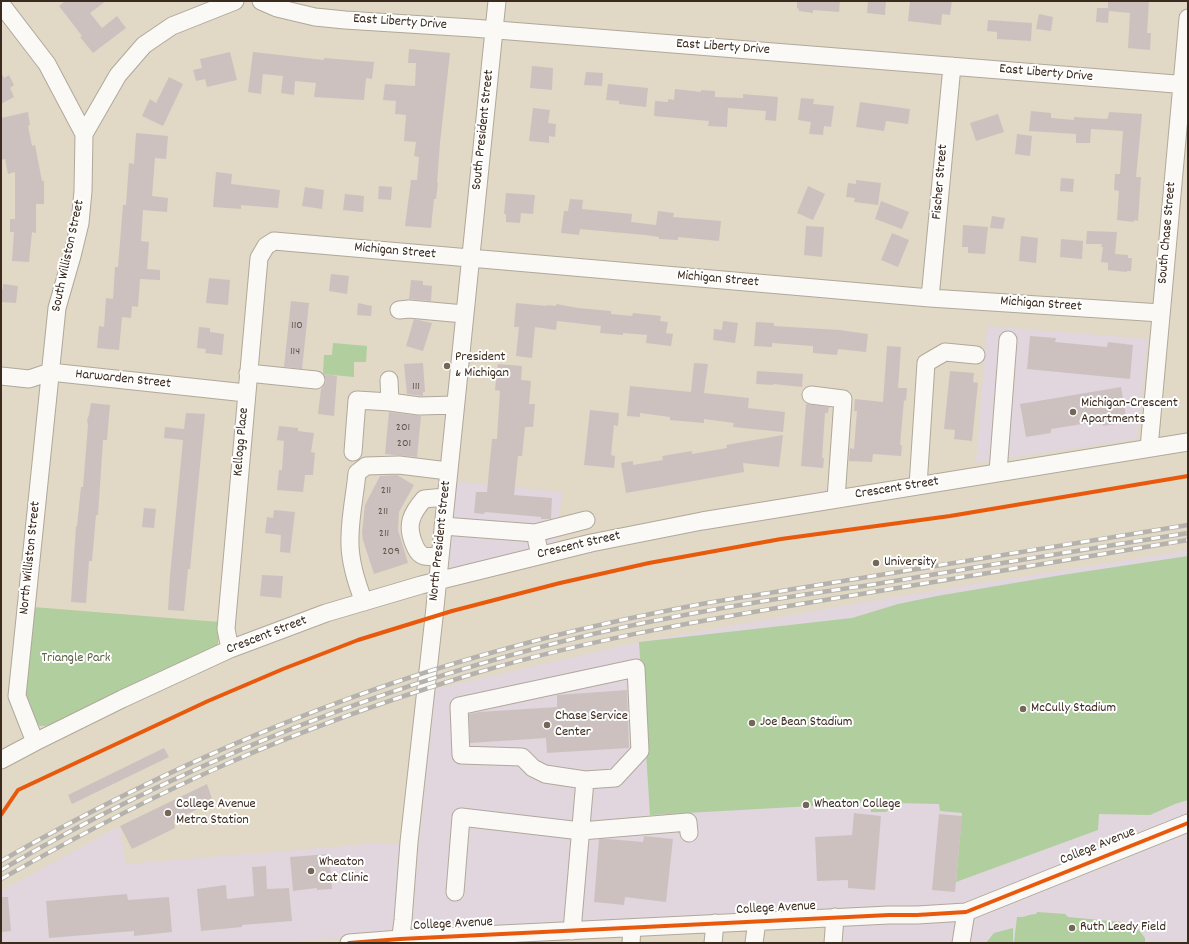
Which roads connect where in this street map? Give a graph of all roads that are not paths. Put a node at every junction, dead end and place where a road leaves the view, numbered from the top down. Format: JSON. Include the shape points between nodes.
{"nodes":[{"id":1,"x":235,"y":1,"type":"edge"},
{"id":2,"x":261,"y":1,"type":"edge"},
{"id":3,"x":497,"y":1,"type":"edge"},
{"id":4,"x":1,"y":4,"type":"edge"},
{"id":5,"x":1188,"y":18,"type":"edge"},
{"id":6,"x":494,"y":30,"type":"junction"},
{"id":7,"x":952,"y":66,"type":"junction"},
{"id":8,"x":1184,"y":85,"type":"edge"},
{"id":9,"x":84,"y":134,"type":"junction"},
{"id":10,"x":274,"y":241,"type":"joint"},
{"id":11,"x":470,"y":259,"type":"junction"},
{"id":12,"x":930,"y":298,"type":"junction"},
{"id":13,"x":399,"y":310,"type":"dead end"},
{"id":14,"x":1161,"y":313,"type":"junction"},
{"id":15,"x":464,"y":314,"type":"junction"},
{"id":16,"x":1008,"y":340,"type":"dead end"},
{"id":17,"x":976,"y":355,"type":"dead end"},
{"id":18,"x":50,"y":372,"type":"junction"},
{"id":19,"x":248,"y":373,"type":"junction"},
{"id":20,"x":1,"y":376,"type":"edge"},
{"id":21,"x":316,"y":380,"type":"dead end"},
{"id":22,"x":389,"y":380,"type":"dead end"},
{"id":23,"x":246,"y":393,"type":"junction"},
{"id":24,"x":811,"y":396,"type":"dead end"},
{"id":25,"x":390,"y":402,"type":"junction"},
{"id":26,"x":455,"y":405,"type":"junction"},
{"id":27,"x":1188,"y":442,"type":"edge"},
{"id":28,"x":1149,"y":448,"type":"junction"},
{"id":29,"x":353,"y":452,"type":"dead end"},
{"id":30,"x":448,"y":471,"type":"junction"},
{"id":31,"x":998,"y":472,"type":"junction"},
{"id":32,"x":918,"y":486,"type":"junction"},
{"id":33,"x":445,"y":497,"type":"junction"},
{"id":34,"x":836,"y":499,"type":"junction"},
{"id":35,"x":586,"y":520,"type":"dead end"},
{"id":36,"x":442,"y":526,"type":"junction"},
{"id":37,"x":535,"y":533,"type":"junction"},
{"id":38,"x":540,"y":555,"type":"junction"},
{"id":39,"x":439,"y":556,"type":"junction"},
{"id":40,"x":437,"y":581,"type":"junction"},
{"id":41,"x":364,"y":602,"type":"junction"},
{"id":42,"x":230,"y":649,"type":"junction"},
{"id":43,"x":35,"y":742,"type":"junction"},
{"id":44,"x":1,"y":760,"type":"edge"},
{"id":45,"x":585,"y":780,"type":"junction"},
{"id":46,"x":1188,"y":823,"type":"edge"},
{"id":47,"x":581,"y":830,"type":"junction"},
{"id":48,"x":689,"y":833,"type":"dead end"},
{"id":49,"x":455,"y":892,"type":"dead end"},
{"id":50,"x":966,"y":912,"type":"junction"},
{"id":51,"x":835,"y":917,"type":"junction"},
{"id":52,"x":756,"y":921,"type":"junction"},
{"id":53,"x":715,"y":923,"type":"junction"},
{"id":54,"x":566,"y":935,"type":"edge"},
{"id":55,"x":631,"y":935,"type":"edge"},
{"id":56,"x":400,"y":941,"type":"edge"},
{"id":57,"x":349,"y":943,"type":"edge"},
{"id":58,"x":713,"y":943,"type":"edge"},
{"id":59,"x":754,"y":943,"type":"edge"},
{"id":60,"x":833,"y":943,"type":"edge"},
{"id":61,"x":961,"y":943,"type":"edge"}],
"edges":[{"from":1,"to":9,"type":"street","name":"South Williston Street","via":[[172,26],[144,45],[118,75]]},
{"from":2,"to":6,"type":"street","name":"East Liberty Drive","via":[[277,8],[315,17]]},
{"from":3,"to":6,"type":"street","name":"South President Street"},
{"from":4,"to":9,"type":"street","via":[[47,64]]},
{"from":5,"to":8,"type":"street","name":"South Chase Street"},
{"from":6,"to":7,"type":"street","name":"East Liberty Drive"},
{"from":6,"to":11,"type":"street","name":"South President Street"},
{"from":7,"to":8,"type":"street","name":"East Liberty Drive"},
{"from":7,"to":12,"type":"street","name":"Fischer Street"},
{"from":8,"to":14,"type":"street","name":"South Chase Street"},
{"from":9,"to":18,"type":"street","name":"South Williston Street","via":[[80,223],[57,308]]},
{"from":10,"to":11,"type":"street","name":"Michigan Street"},
{"from":10,"to":19,"type":"street","name":"Kellogg Place","via":[[266,246],[259,258]]},
{"from":11,"to":12,"type":"street","name":"Michigan Street"},
{"from":11,"to":15,"type":"street","name":"North President Street"},
{"from":12,"to":14,"type":"street","name":"Michigan Street"},
{"from":13,"to":15,"type":"street"},
{"from":14,"to":28,"type":"street","name":"South Chase Street"},
{"from":15,"to":26,"type":"street","name":"North President Street"},
{"from":16,"to":31,"type":"street"},
{"from":17,"to":32,"type":"street","via":[[945,352],[926,363]]},
{"from":18,"to":20,"type":"street","name":"Harwarden Street","via":[[29,379]]},
{"from":18,"to":23,"type":"street","name":"Harwarden Street"},
{"from":18,"to":43,"type":"street","name":"North Williston Street","via":[[17,696]]},
{"from":19,"to":21,"type":"street"},
{"from":19,"to":23,"type":"street","name":"Kellogg Place"},
{"from":22,"to":25,"type":"street"},
{"from":23,"to":42,"type":"street","name":"Kellogg Place","via":[[226,628]]},
{"from":24,"to":34,"type":"street","via":[[843,399]]},
{"from":25,"to":26,"type":"street","via":[[419,406]]},
{"from":25,"to":29,"type":"street","via":[[357,400]]},
{"from":26,"to":30,"type":"street","name":"North President Street"},
{"from":27,"to":28,"type":"street","name":"Crescent Street"},
{"from":28,"to":31,"type":"street","name":"Crescent Street"},
{"from":30,"to":33,"type":"street","name":"North President Street"},
{"from":30,"to":41,"type":"street","via":[[398,465],[366,466],[357,473],[350,540],[354,571]]},
{"from":31,"to":32,"type":"street","name":"Crescent Street"},
{"from":32,"to":34,"type":"street","name":"Crescent Street"},
{"from":33,"to":36,"type":"street","name":"North President Street"},
{"from":33,"to":39,"type":"street","via":[[424,499],[414,512],[410,525],[418,552],[424,556]]},
{"from":34,"to":38,"type":"street","name":"Crescent Street","via":[[646,531]]},
{"from":35,"to":37,"type":"street"},
{"from":36,"to":37,"type":"street"},
{"from":36,"to":39,"type":"street","name":"North President Street"},
{"from":37,"to":38,"type":"street"},
{"from":38,"to":40,"type":"street","name":"Crescent Street"},
{"from":39,"to":40,"type":"street","name":"North President Street"},
{"from":40,"to":41,"type":"street","name":"Crescent Street"},
{"from":40,"to":56,"type":"street","name":"North President Street"},
{"from":41,"to":42,"type":"street","name":"Crescent Street"},
{"from":42,"to":43,"type":"street","name":"Crescent Street"},
{"from":43,"to":44,"type":"street","name":"Crescent Street"},
{"from":45,"to":45,"type":"street","via":[[615,778],[640,751],[636,668],[459,706],[460,755],[522,758],[544,774]]},
{"from":45,"to":47,"type":"street"},
{"from":46,"to":50,"type":"street","name":"College Avenue"},
{"from":47,"to":48,"type":"street","via":[[688,822]]},
{"from":47,"to":49,"type":"street","via":[[462,817]]},
{"from":47,"to":54,"type":"street"},
{"from":50,"to":51,"type":"street","name":"College Avenue"},
{"from":50,"to":61,"type":"street"},
{"from":51,"to":52,"type":"street","name":"College Avenue"},
{"from":51,"to":60,"type":"street"},
{"from":52,"to":53,"type":"street","name":"College Avenue"},
{"from":52,"to":59,"type":"street"},
{"from":53,"to":55,"type":"street","name":"College Avenue"},
{"from":53,"to":58,"type":"street"},
{"from":54,"to":55,"type":"street","name":"College Avenue"},
{"from":54,"to":56,"type":"street","name":"College Avenue"},
{"from":56,"to":57,"type":"street","name":"College Avenue"}]}
